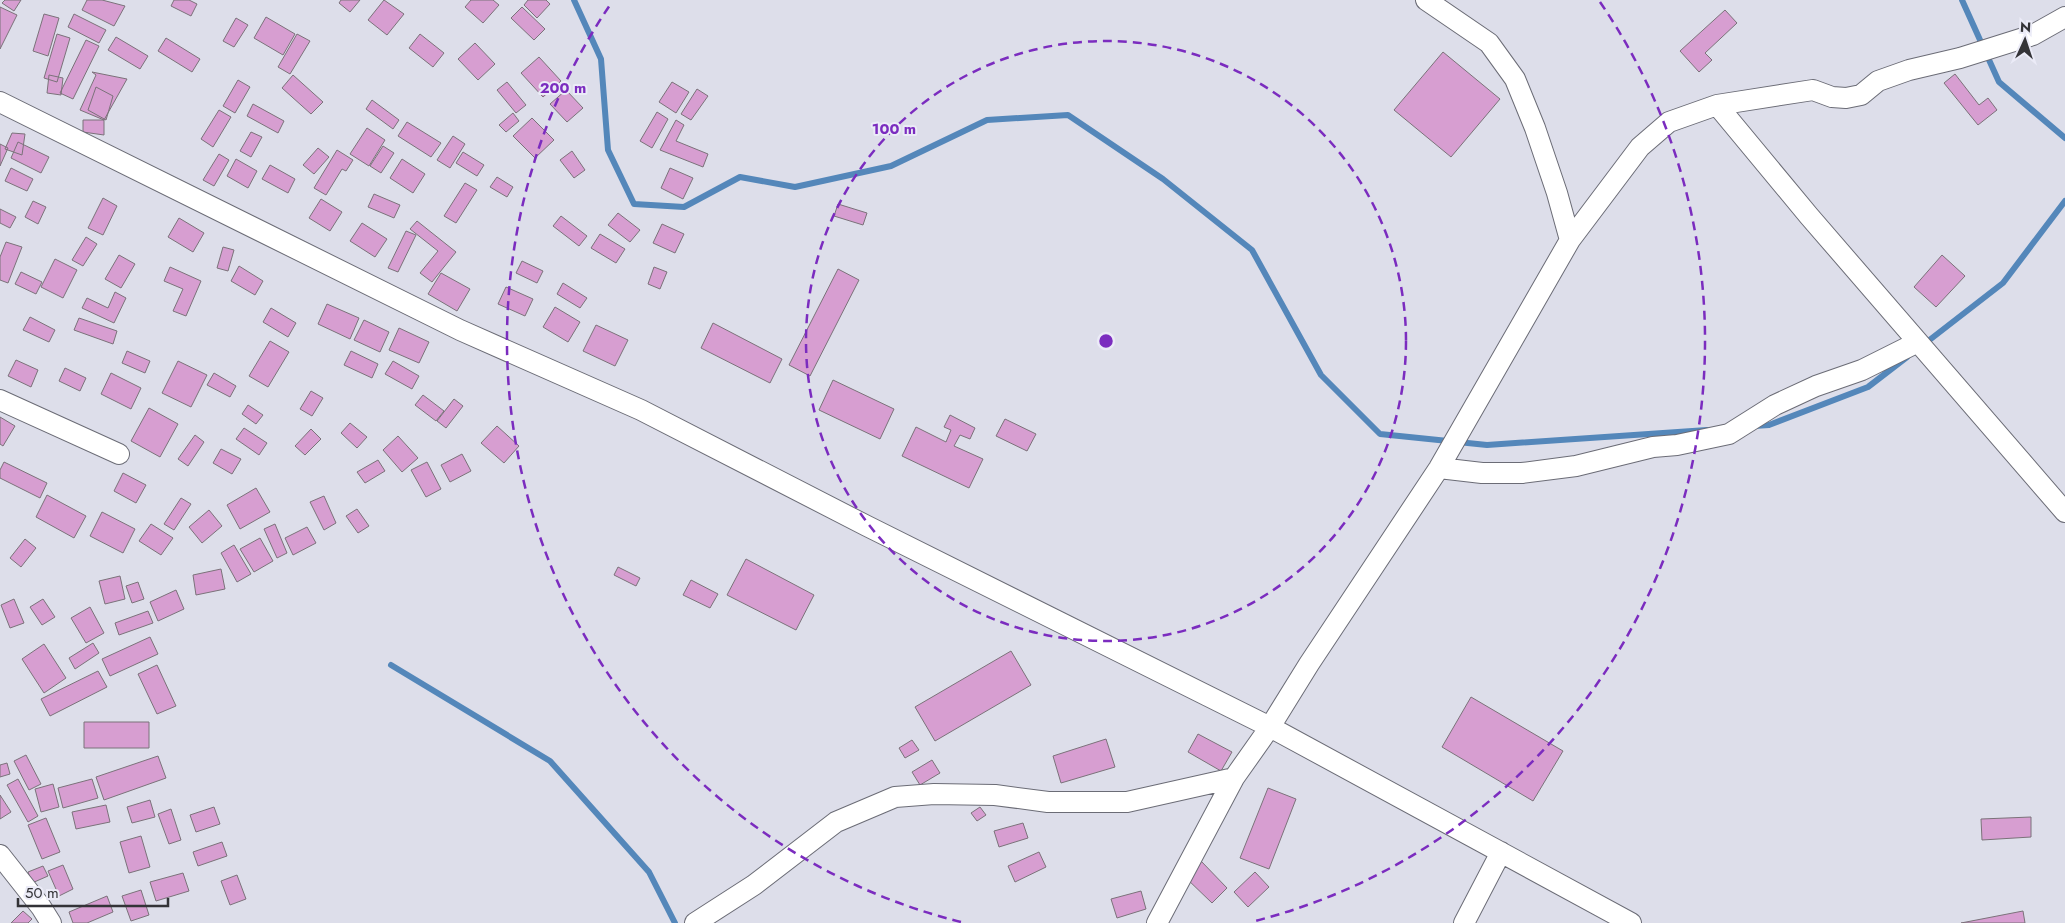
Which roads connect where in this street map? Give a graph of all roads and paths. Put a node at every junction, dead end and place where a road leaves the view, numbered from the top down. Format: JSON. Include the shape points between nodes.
{"nodes":[{"id":1,"x":1426,"y":0,"type":"edge"},
{"id":2,"x":2065,"y":17,"type":"edge"},
{"id":3,"x":0,"y":102,"type":"edge"},
{"id":4,"x":1717,"y":105,"type":"junction"},
{"id":5,"x":1570,"y":240,"type":"junction"},
{"id":6,"x":1918,"y":342,"type":"junction"},
{"id":7,"x":0,"y":400,"type":"edge"},
{"id":8,"x":119,"y":454,"type":"dead end"},
{"id":9,"x":1439,"y":468,"type":"junction"},
{"id":10,"x":2065,"y":512,"type":"edge"},
{"id":11,"x":1270,"y":727,"type":"junction"},
{"id":12,"x":1234,"y":778,"type":"junction"},
{"id":13,"x":1501,"y":852,"type":"junction"},
{"id":14,"x":0,"y":855,"type":"edge"},
{"id":15,"x":51,"y":923,"type":"edge"},
{"id":16,"x":695,"y":923,"type":"edge"},
{"id":17,"x":1157,"y":923,"type":"edge"},
{"id":18,"x":1464,"y":923,"type":"edge"},
{"id":19,"x":1631,"y":923,"type":"edge"}],
"edges":[{"from":1,"to":5,"type":"street","via":[[1489,43],[1515,79],[1535,128]]},
{"from":2,"to":4,"type":"street","via":[[2033,35],[1878,81],[1861,95],[1832,97],[1813,90]]},
{"from":3,"to":11,"type":"street","via":[[460,330],[641,410]]},
{"from":4,"to":5,"type":"street","via":[[1669,122],[1640,147]]},
{"from":4,"to":6,"type":"street"},
{"from":5,"to":9,"type":"street"},
{"from":6,"to":9,"type":"street","via":[[1862,370],[1775,405],[1729,434],[1653,447],[1576,466],[1522,473]]},
{"from":6,"to":10,"type":"street"},
{"from":7,"to":8,"type":"street"},
{"from":9,"to":11,"type":"street"},
{"from":11,"to":12,"type":"street"},
{"from":11,"to":13,"type":"street"},
{"from":12,"to":16,"type":"street","via":[[1127,802],[1048,802],[995,795],[895,797],[836,822],[754,885]]},
{"from":12,"to":17,"type":"street"},
{"from":13,"to":18,"type":"street"},
{"from":13,"to":19,"type":"street"},
{"from":14,"to":15,"type":"street"}]}
